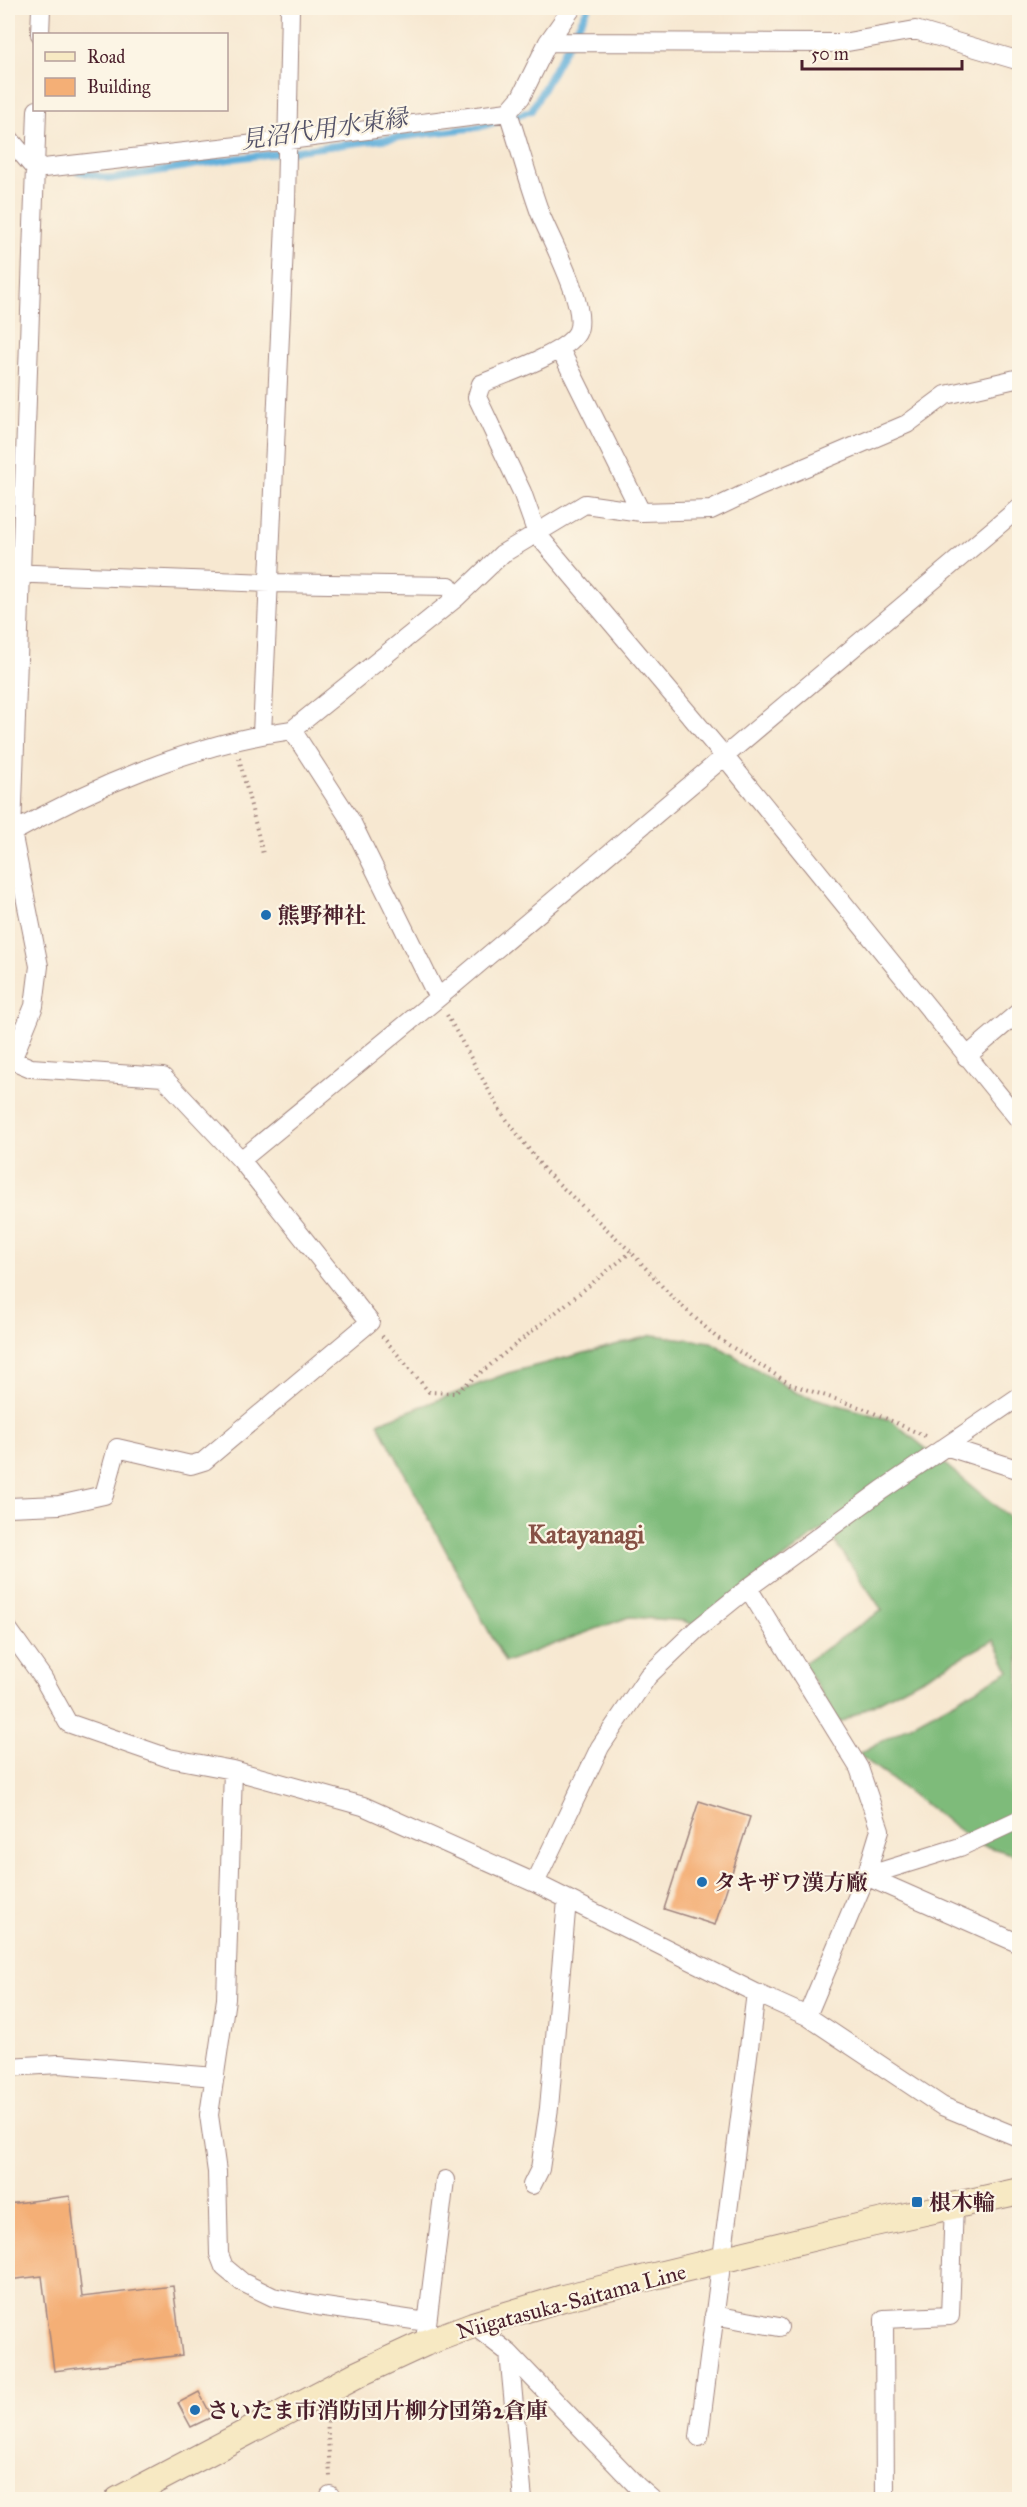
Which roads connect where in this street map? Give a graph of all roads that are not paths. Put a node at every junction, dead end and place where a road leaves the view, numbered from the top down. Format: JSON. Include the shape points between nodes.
{"nodes":[{"id":1,"x":41,"y":8,"type":"edge"},
{"id":2,"x":290,"y":8,"type":"edge"},
{"id":3,"x":572,"y":8,"type":"edge"},
{"id":4,"x":40,"y":33,"type":"edge"},
{"id":5,"x":548,"y":42,"type":"junction"},
{"id":6,"x":1020,"y":61,"type":"edge"},
{"id":7,"x":37,"y":111,"type":"edge"},
{"id":8,"x":508,"y":112,"type":"junction"},
{"id":9,"x":8,"y":137,"type":"edge"},
{"id":10,"x":289,"y":140,"type":"junction"},
{"id":11,"x":35,"y":169,"type":"junction"},
{"id":12,"x":560,"y":350,"type":"junction"},
{"id":13,"x":1020,"y":378,"type":"edge"},
{"id":14,"x":1020,"y":507,"type":"edge"},
{"id":15,"x":642,"y":512,"type":"junction"},
{"id":16,"x":537,"y":534,"type":"junction"},
{"id":17,"x":14,"y":573,"type":"edge"},
{"id":18,"x":270,"y":583,"type":"junction"},
{"id":19,"x":456,"y":598,"type":"junction"},
{"id":20,"x":292,"y":730,"type":"junction"},
{"id":21,"x":262,"y":734,"type":"junction"},
{"id":22,"x":725,"y":757,"type":"junction"},
{"id":23,"x":10,"y":833,"type":"edge"},
{"id":24,"x":438,"y":998,"type":"junction"},
{"id":25,"x":1020,"y":1011,"type":"edge"},
{"id":26,"x":966,"y":1057,"type":"junction"},
{"id":27,"x":1020,"y":1122,"type":"edge"},
{"id":28,"x":241,"y":1160,"type":"junction"},
{"id":29,"x":1020,"y":1396,"type":"edge"},
{"id":30,"x":948,"y":1447,"type":"junction"},
{"id":31,"x":1020,"y":1470,"type":"edge"},
{"id":32,"x":8,"y":1507,"type":"edge"},
{"id":33,"x":748,"y":1588,"type":"junction"},
{"id":34,"x":8,"y":1629,"type":"edge"},
{"id":35,"x":233,"y":1770,"type":"junction"},
{"id":36,"x":1020,"y":1820,"type":"edge"},
{"id":37,"x":866,"y":1876,"type":"junction"},
{"id":38,"x":535,"y":1883,"type":"junction"},
{"id":39,"x":567,"y":1900,"type":"junction"},
{"id":40,"x":1020,"y":1944,"type":"edge"},
{"id":41,"x":756,"y":1993,"type":"junction"},
{"id":42,"x":807,"y":2016,"type":"junction"},
{"id":43,"x":8,"y":2067,"type":"edge"},
{"id":44,"x":214,"y":2077,"type":"junction"},
{"id":45,"x":1020,"y":2138,"type":"edge"},
{"id":46,"x":445,"y":2180,"type":"dead end"},
{"id":47,"x":532,"y":2185,"type":"dead end"},
{"id":48,"x":1020,"y":2191,"type":"edge"},
{"id":49,"x":954,"y":2204,"type":"junction"},
{"id":50,"x":720,"y":2260,"type":"junction"},
{"id":51,"x":714,"y":2315,"type":"junction"},
{"id":52,"x":473,"y":2325,"type":"junction"},
{"id":53,"x":778,"y":2326,"type":"dead end"},
{"id":54,"x":426,"y":2332,"type":"junction"},
{"id":55,"x":509,"y":2353,"type":"junction"},
{"id":56,"x":699,"y":2437,"type":"dead end"},
{"id":57,"x":118,"y":2499,"type":"edge"},
{"id":58,"x":523,"y":2499,"type":"edge"},
{"id":59,"x":653,"y":2499,"type":"edge"},
{"id":60,"x":885,"y":2499,"type":"edge"}],
"edges":[{"from":1,"to":4,"type":"street"},
{"from":2,"to":10,"type":"street"},
{"from":3,"to":5,"type":"street"},
{"from":5,"to":6,"type":"street","via":[[842,43],[915,30]]},
{"from":5,"to":8,"type":"street","via":[[521,97]]},
{"from":7,"to":11,"type":"street"},
{"from":8,"to":10,"type":"street"},
{"from":8,"to":12,"type":"street","via":[[540,214],[561,255],[580,319],[577,333]]},
{"from":9,"to":11,"type":"street"},
{"from":10,"to":11,"type":"street"},
{"from":10,"to":18,"type":"street"},
{"from":11,"to":17,"type":"street"},
{"from":12,"to":15,"type":"street"},
{"from":12,"to":16,"type":"street","via":[[481,384],[477,397],[522,492]]},
{"from":13,"to":15,"type":"street","via":[[946,395],[907,424],[711,510]]},
{"from":14,"to":22,"type":"street"},
{"from":15,"to":16,"type":"street","via":[[585,504]]},
{"from":16,"to":19,"type":"street","via":[[502,554]]},
{"from":16,"to":22,"type":"street"},
{"from":17,"to":18,"type":"street"},
{"from":17,"to":23,"type":"street"},
{"from":18,"to":19,"type":"street","via":[[449,586]]},
{"from":18,"to":21,"type":"street"},
{"from":19,"to":20,"type":"street"},
{"from":20,"to":21,"type":"street"},
{"from":20,"to":24,"type":"street","via":[[351,821]]},
{"from":21,"to":23,"type":"street","via":[[185,754],[88,794]]},
{"from":22,"to":24,"type":"street"},
{"from":22,"to":26,"type":"street"},
{"from":23,"to":28,"type":"street","via":[[39,966],[34,1006],[12,1060],[31,1068],[163,1077]]},
{"from":24,"to":28,"type":"street"},
{"from":25,"to":26,"type":"street"},
{"from":26,"to":27,"type":"street"},
{"from":28,"to":32,"type":"street","via":[[370,1322],[204,1461],[191,1465],[117,1448],[104,1495],[59,1505]]},
{"from":29,"to":30,"type":"street"},
{"from":30,"to":31,"type":"street"},
{"from":30,"to":33,"type":"street"},
{"from":33,"to":37,"type":"street","via":[[859,1768],[880,1830]]},
{"from":33,"to":38,"type":"street","via":[[648,1676],[600,1747]]},
{"from":34,"to":35,"type":"street","via":[[43,1678],[68,1723],[169,1758]]},
{"from":35,"to":38,"type":"street","via":[[363,1806]]},
{"from":35,"to":44,"type":"street","via":[[226,2000]]},
{"from":36,"to":37,"type":"street","via":[[960,1847]]},
{"from":37,"to":40,"type":"street"},
{"from":37,"to":42,"type":"street"},
{"from":38,"to":39,"type":"street"},
{"from":39,"to":41,"type":"street"},
{"from":39,"to":47,"type":"street","via":[[549,2108],[540,2169]]},
{"from":41,"to":42,"type":"street"},
{"from":41,"to":50,"type":"street"},
{"from":42,"to":45,"type":"street","via":[[942,2106]]},
{"from":43,"to":44,"type":"street","via":[[59,2064]]},
{"from":44,"to":54,"type":"street","via":[[209,2115],[217,2172],[219,2254],[224,2267],[242,2282],[273,2296]]},
{"from":46,"to":54,"type":"street"},
{"from":48,"to":49,"type":"main road","name":"Niigatasuka-Saitama Line"},
{"from":49,"to":50,"type":"main road","name":"Niigatasuka-Saitama Line"},
{"from":49,"to":60,"type":"street","via":[[950,2316],[884,2319]]},
{"from":50,"to":51,"type":"street"},
{"from":50,"to":52,"type":"main road","name":"Niigatasuka-Saitama Line","via":[[563,2298]]},
{"from":51,"to":53,"type":"street"},
{"from":51,"to":56,"type":"street"},
{"from":52,"to":54,"type":"main road","name":"Niigatasuka-Saitama Line"},
{"from":52,"to":55,"type":"street"},
{"from":54,"to":57,"type":"main road","name":"Niigatasuka-Saitama Line","via":[[326,2391]]},
{"from":55,"to":58,"type":"street"},
{"from":55,"to":59,"type":"street"}]}
